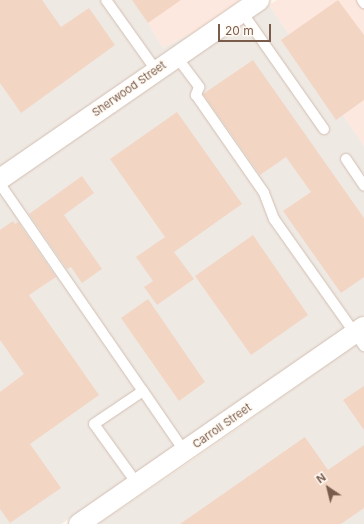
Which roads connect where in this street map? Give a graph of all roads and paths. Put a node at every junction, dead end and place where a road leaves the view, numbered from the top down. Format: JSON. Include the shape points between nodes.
{"nodes":[{"id":1,"x":106,"y":0,"type":"edge"},
{"id":2,"x":259,"y":0,"type":"edge"},
{"id":3,"x":362,"y":0,"type":"edge"},
{"id":4,"x":364,"y":2,"type":"edge"},
{"id":5,"x":242,"y":12,"type":"junction"},
{"id":6,"x":176,"y":56,"type":"junction"},
{"id":7,"x":156,"y":70,"type":"junction"},
{"id":8,"x":324,"y":130,"type":"dead end"},
{"id":9,"x":346,"y":159,"type":"dead end"},
{"id":10,"x":0,"y":179,"type":"edge"},
{"id":11,"x":0,"y":184,"type":"edge"},
{"id":12,"x":364,"y":186,"type":"edge"},
{"id":13,"x":361,"y":335,"type":"edge"},
{"id":14,"x":143,"y":391,"type":"junction"},
{"id":15,"x":185,"y":452,"type":"junction"},
{"id":16,"x":138,"y":485,"type":"junction"},
{"id":17,"x":80,"y":524,"type":"edge"}],
"edges":[{"from":1,"to":7,"type":"lane"},
{"from":2,"to":5,"type":"street","name":"Sherwood Street"},
{"from":3,"to":4,"type":"lane"},
{"from":5,"to":6,"type":"street","name":"Sherwood Street"},
{"from":5,"to":8,"type":"lane"},
{"from":6,"to":7,"type":"street","name":"Sherwood Street"},
{"from":6,"to":13,"type":"lane","via":[[199,87],[196,95],[264,193],[274,219]]},
{"from":7,"to":10,"type":"street","name":"Sherwood Street"},
{"from":9,"to":12,"type":"lane"},
{"from":11,"to":14,"type":"lane"},
{"from":13,"to":15,"type":"street","name":"Carroll Street"},
{"from":14,"to":15,"type":"lane"},
{"from":14,"to":16,"type":"lane","via":[[94,424]]},
{"from":15,"to":16,"type":"street","name":"Carroll Street"},
{"from":16,"to":17,"type":"street","name":"Carroll Street"}]}
